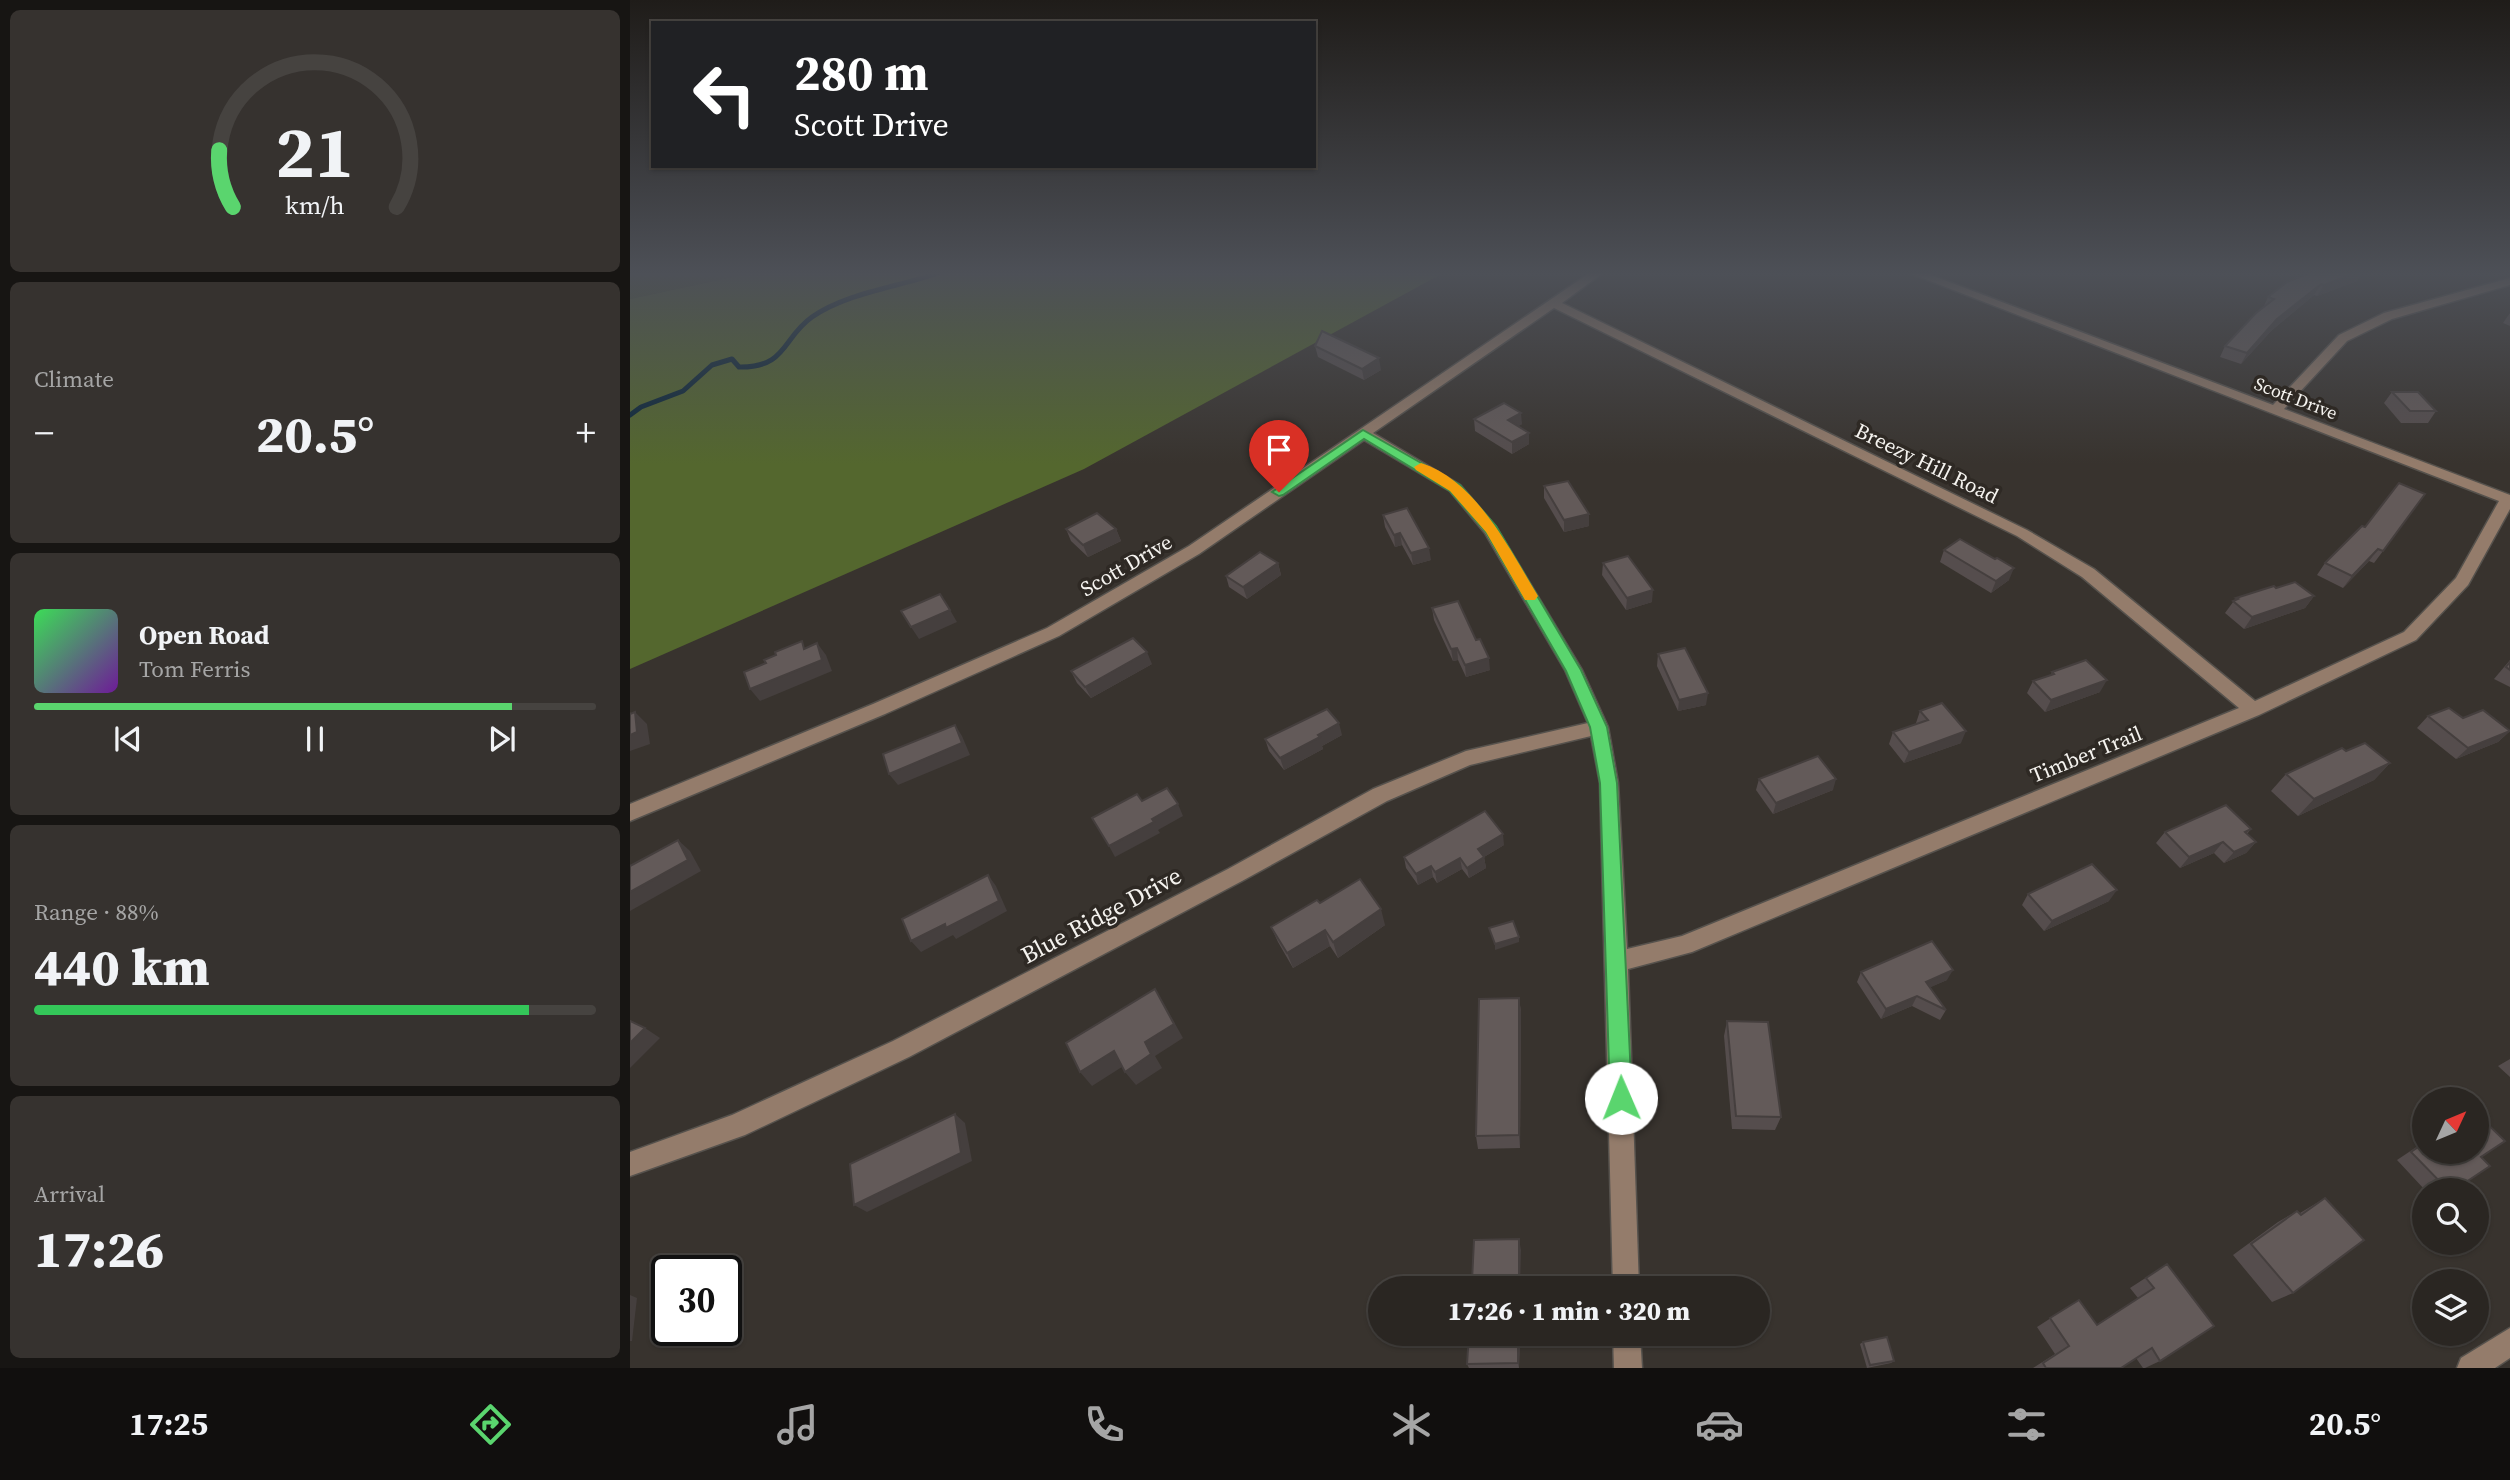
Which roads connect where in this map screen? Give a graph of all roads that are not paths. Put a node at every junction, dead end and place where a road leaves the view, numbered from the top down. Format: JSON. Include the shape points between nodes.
{"nodes":[{"id":1,"x":1504,"y":336,"type":"edge"},
{"id":2,"x":1619,"y":336,"type":"edge"},
{"id":3,"x":2079,"y":336,"type":"edge"},
{"id":4,"x":2347,"y":336,"type":"edge"},
{"id":5,"x":2276,"y":411,"type":"junction"},
{"id":6,"x":1363,"y":433,"type":"junction"},
{"id":7,"x":2509,"y":500,"type":"edge"},
{"id":8,"x":2253,"y":710,"type":"junction"},
{"id":9,"x":1599,"y":727,"type":"junction"},
{"id":10,"x":630,"y":813,"type":"edge"},
{"id":11,"x":1617,"y":962,"type":"junction"},
{"id":12,"x":630,"y":1164,"type":"edge"},
{"id":13,"x":1626,"y":1276,"type":"edge"},
{"id":14,"x":2510,"y":1342,"type":"edge"},
{"id":15,"x":1627,"y":1346,"type":"edge"},
{"id":16,"x":1628,"y":1368,"type":"edge"},
{"id":17,"x":2471,"y":1368,"type":"edge"}],
"edges":[{"from":1,"to":6,"type":"street","name":"Scott Drive"},
{"from":2,"to":8,"type":"street","name":"Breezy Hill Road","via":[[2022,533],[2088,573]]},
{"from":3,"to":5,"type":"street","name":"Scott Drive"},
{"from":4,"to":5,"type":"street"},
{"from":5,"to":7,"type":"street","name":"Scott Drive"},
{"from":6,"to":9,"type":"street","via":[[1455,488],[1491,530],[1573,670]]},
{"from":6,"to":10,"type":"street","name":"Scott Drive","via":[[1194,550],[1053,632]]},
{"from":7,"to":8,"type":"street","name":"Timber Trail","via":[[2462,582],[2410,636]]},
{"from":8,"to":11,"type":"street","name":"Timber Trail","via":[[1684,945]]},
{"from":9,"to":11,"type":"street","via":[[1609,783]]},
{"from":9,"to":12,"type":"street","name":"Blue Ridge Drive","via":[[1466,758],[1380,795],[901,1049],[736,1126]]},
{"from":11,"to":13,"type":"street"},
{"from":14,"to":17,"type":"street"},
{"from":15,"to":16,"type":"street"}]}
